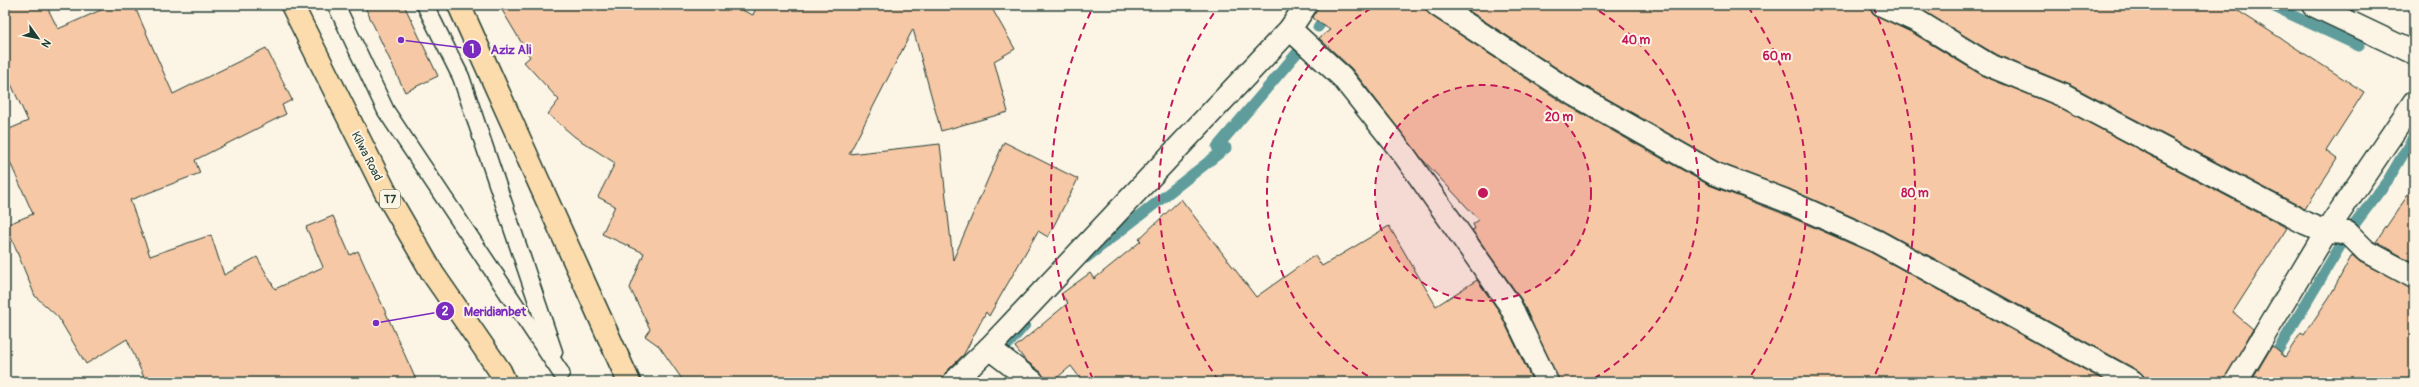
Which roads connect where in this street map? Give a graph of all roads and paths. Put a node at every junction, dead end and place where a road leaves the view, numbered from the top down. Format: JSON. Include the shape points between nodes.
{"nodes":[{"id":1,"x":292,"y":5,"type":"edge"},
{"id":2,"x":336,"y":5,"type":"edge"},
{"id":3,"x":425,"y":5,"type":"edge"},
{"id":4,"x":459,"y":5,"type":"edge"},
{"id":5,"x":1306,"y":5,"type":"edge"},
{"id":6,"x":1438,"y":5,"type":"edge"},
{"id":7,"x":1882,"y":5,"type":"edge"},
{"id":8,"x":2313,"y":5,"type":"edge"},
{"id":9,"x":1290,"y":29,"type":"junction"},
{"id":10,"x":2414,"y":53,"type":"edge"},
{"id":11,"x":2414,"y":102,"type":"edge"},
{"id":12,"x":2326,"y":232,"type":"junction"},
{"id":13,"x":2414,"y":278,"type":"edge"},
{"id":14,"x":989,"y":348,"type":"junction"},
{"id":15,"x":562,"y":378,"type":"edge"},
{"id":16,"x":505,"y":382,"type":"edge"},
{"id":17,"x":629,"y":382,"type":"edge"},
{"id":18,"x":954,"y":382,"type":"edge"},
{"id":19,"x":1033,"y":382,"type":"edge"},
{"id":20,"x":1547,"y":382,"type":"edge"},
{"id":21,"x":2133,"y":382,"type":"edge"},
{"id":22,"x":2236,"y":382,"type":"edge"}],
"edges":[{"from":1,"to":16,"type":"highway","name":"Kilwa Road","number":"T7","via":[[386,193],[433,274]]},
{"from":2,"to":15,"type":"lane","via":[[386,111]]},
{"from":3,"to":15,"type":"lane","via":[[461,76]]},
{"from":4,"to":17,"type":"highway"},
{"from":5,"to":9,"type":"street"},
{"from":6,"to":21,"type":"street","via":[[1572,93],[1715,174],[1784,200],[1876,241]]},
{"from":7,"to":12,"type":"street","via":[[1919,22],[1989,64],[2062,95]]},
{"from":8,"to":10,"type":"street"},
{"from":9,"to":14,"type":"street"},
{"from":9,"to":20,"type":"street","via":[[1342,77],[1405,156],[1510,305]]},
{"from":11,"to":12,"type":"street"},
{"from":12,"to":13,"type":"street","via":[[2348,233],[2366,251]]},
{"from":12,"to":22,"type":"street"},
{"from":14,"to":18,"type":"street"},
{"from":14,"to":19,"type":"street"}]}
